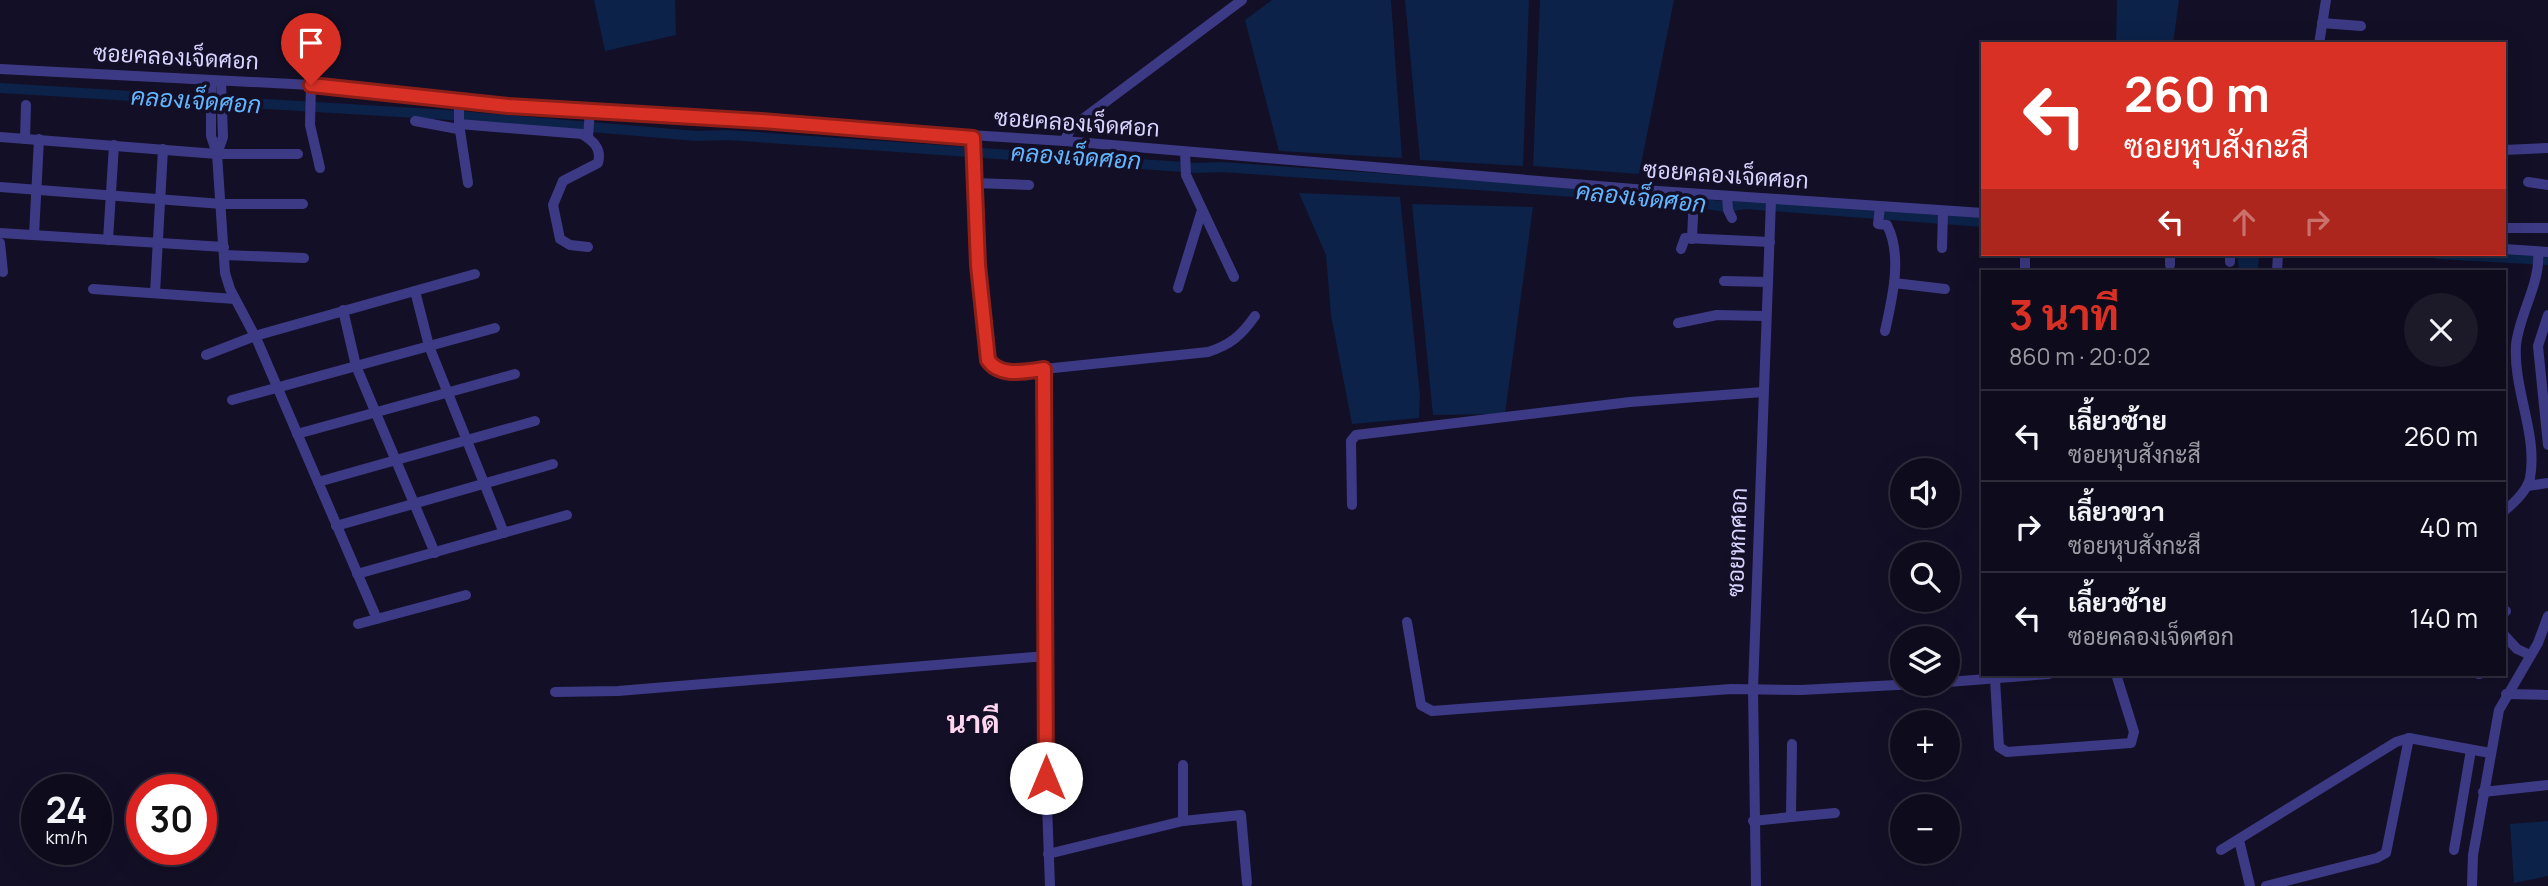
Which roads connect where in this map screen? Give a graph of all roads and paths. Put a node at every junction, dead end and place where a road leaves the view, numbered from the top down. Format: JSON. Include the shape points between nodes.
{"nodes":[{"id":1,"x":1242,"y":0,"type":"edge"},
{"id":2,"x":2326,"y":0,"type":"edge"},
{"id":3,"x":2322,"y":23,"type":"junction"},
{"id":4,"x":2361,"y":26,"type":"dead end"},
{"id":5,"x":2319,"y":42,"type":"edge"},
{"id":6,"x":0,"y":69,"type":"edge"},
{"id":7,"x":217,"y":86,"type":"junction"},
{"id":8,"x":310,"y":90,"type":"junction"},
{"id":9,"x":26,"y":105,"type":"dead end"},
{"id":10,"x":590,"y":111,"type":"junction"},
{"id":11,"x":458,"y":117,"type":"junction"},
{"id":12,"x":415,"y":121,"type":"dead end"},
{"id":13,"x":588,"y":134,"type":"junction"},
{"id":14,"x":0,"y":137,"type":"edge"},
{"id":15,"x":25,"y":139,"type":"junction"},
{"id":16,"x":39,"y":139,"type":"junction"},
{"id":17,"x":973,"y":141,"type":"junction"},
{"id":18,"x":1064,"y":141,"type":"junction"},
{"id":19,"x":114,"y":145,"type":"junction"},
{"id":20,"x":2548,"y":148,"type":"edge"},
{"id":21,"x":163,"y":149,"type":"junction"},
{"id":22,"x":2506,"y":150,"type":"edge"},
{"id":23,"x":217,"y":154,"type":"junction"},
{"id":24,"x":299,"y":154,"type":"dead end"},
{"id":25,"x":1185,"y":160,"type":"junction"},
{"id":26,"x":320,"y":168,"type":"dead end"},
{"id":27,"x":2528,"y":182,"type":"dead end"},
{"id":28,"x":468,"y":183,"type":"dead end"},
{"id":29,"x":974,"y":183,"type":"junction"},
{"id":30,"x":1029,"y":184,"type":"dead end"},
{"id":31,"x":2548,"y":185,"type":"edge"},
{"id":32,"x":0,"y":187,"type":"edge"},
{"id":33,"x":38,"y":190,"type":"junction"},
{"id":34,"x":112,"y":196,"type":"junction"},
{"id":35,"x":160,"y":199,"type":"junction"},
{"id":36,"x":1771,"y":200,"type":"junction"},
{"id":37,"x":1694,"y":201,"type":"junction"},
{"id":38,"x":222,"y":204,"type":"junction"},
{"id":39,"x":303,"y":204,"type":"dead end"},
{"id":40,"x":1202,"y":210,"type":"junction"},
{"id":41,"x":1943,"y":212,"type":"junction"},
{"id":42,"x":1879,"y":213,"type":"junction"},
{"id":43,"x":1981,"y":214,"type":"edge"},
{"id":44,"x":2506,"y":228,"type":"edge"},
{"id":45,"x":2548,"y":228,"type":"edge"},
{"id":46,"x":0,"y":233,"type":"edge"},
{"id":47,"x":34,"y":235,"type":"junction"},
{"id":48,"x":1692,"y":239,"type":"junction"},
{"id":49,"x":108,"y":240,"type":"junction"},
{"id":50,"x":1760,"y":242,"type":"junction"},
{"id":51,"x":0,"y":243,"type":"edge"},
{"id":52,"x":157,"y":243,"type":"junction"},
{"id":53,"x":588,"y":247,"type":"dead end"},
{"id":54,"x":1942,"y":248,"type":"dead end"},
{"id":55,"x":1681,"y":249,"type":"dead end"},
{"id":56,"x":2506,"y":249,"type":"edge"},
{"id":57,"x":224,"y":251,"type":"junction"},
{"id":58,"x":2541,"y":257,"type":"edge"},
{"id":59,"x":304,"y":258,"type":"dead end"},
{"id":60,"x":3,"y":272,"type":"dead end"},
{"id":61,"x":475,"y":274,"type":"dead end"},
{"id":62,"x":1234,"y":277,"type":"dead end"},
{"id":63,"x":1724,"y":281,"type":"dead end"},
{"id":64,"x":1759,"y":281,"type":"junction"},
{"id":65,"x":1894,"y":283,"type":"junction"},
{"id":66,"x":1178,"y":288,"type":"dead end"},
{"id":67,"x":93,"y":289,"type":"dead end"},
{"id":68,"x":1945,"y":289,"type":"dead end"},
{"id":69,"x":415,"y":290,"type":"junction"},
{"id":70,"x":156,"y":293,"type":"junction"},
{"id":71,"x":235,"y":299,"type":"junction"},
{"id":72,"x":343,"y":310,"type":"junction"},
{"id":73,"x":1757,"y":315,"type":"junction"},
{"id":74,"x":2548,"y":315,"type":"edge"},
{"id":75,"x":1255,"y":316,"type":"dead end"},
{"id":76,"x":1678,"y":323,"type":"dead end"},
{"id":77,"x":495,"y":328,"type":"dead end"},
{"id":78,"x":1885,"y":331,"type":"dead end"},
{"id":79,"x":255,"y":336,"type":"junction"},
{"id":80,"x":429,"y":346,"type":"junction"},
{"id":81,"x":206,"y":355,"type":"dead end"},
{"id":82,"x":356,"y":366,"type":"junction"},
{"id":83,"x":1044,"y":369,"type":"junction"},
{"id":84,"x":515,"y":374,"type":"dead end"},
{"id":85,"x":277,"y":388,"type":"junction"},
{"id":86,"x":1763,"y":392,"type":"junction"},
{"id":87,"x":449,"y":393,"type":"junction"},
{"id":88,"x":232,"y":400,"type":"dead end"},
{"id":89,"x":377,"y":412,"type":"junction"},
{"id":90,"x":535,"y":421,"type":"dead end"},
{"id":91,"x":297,"y":434,"type":"junction"},
{"id":92,"x":467,"y":440,"type":"junction"},
{"id":93,"x":2548,"y":445,"type":"edge"},
{"id":94,"x":396,"y":460,"type":"junction"},
{"id":95,"x":554,"y":464,"type":"dead end"},
{"id":96,"x":317,"y":482,"type":"junction"},
{"id":97,"x":485,"y":483,"type":"junction"},
{"id":98,"x":2548,"y":483,"type":"edge"},
{"id":99,"x":2527,"y":486,"type":"junction"},
{"id":100,"x":412,"y":504,"type":"junction"},
{"id":101,"x":1352,"y":505,"type":"dead end"},
{"id":102,"x":2506,"y":509,"type":"edge"},
{"id":103,"x":567,"y":515,"type":"dead end"},
{"id":104,"x":336,"y":526,"type":"junction"},
{"id":105,"x":504,"y":533,"type":"junction"},
{"id":106,"x":435,"y":553,"type":"junction"},
{"id":107,"x":357,"y":574,"type":"junction"},
{"id":108,"x":466,"y":596,"type":"dead end"},
{"id":109,"x":2548,"y":615,"type":"edge"},
{"id":110,"x":377,"y":619,"type":"junction"},
{"id":111,"x":1407,"y":622,"type":"dead end"},
{"id":112,"x":358,"y":624,"type":"dead end"},
{"id":113,"x":2506,"y":641,"type":"edge"},
{"id":114,"x":2530,"y":655,"type":"junction"},
{"id":115,"x":1039,"y":657,"type":"junction"},
{"id":116,"x":2022,"y":676,"type":"edge"},
{"id":117,"x":2117,"y":676,"type":"edge"},
{"id":118,"x":1995,"y":678,"type":"junction"},
{"id":119,"x":1960,"y":681,"type":"edge"},
{"id":120,"x":1890,"y":685,"type":"edge"},
{"id":121,"x":1748,"y":689,"type":"junction"},
{"id":122,"x":555,"y":692,"type":"dead end"},
{"id":123,"x":2506,"y":694,"type":"junction"},
{"id":124,"x":2548,"y":695,"type":"edge"},
{"id":125,"x":2409,"y":738,"type":"junction"},
{"id":126,"x":1792,"y":744,"type":"dead end"},
{"id":127,"x":2471,"y":750,"type":"junction"},
{"id":128,"x":2490,"y":753,"type":"junction"},
{"id":129,"x":1183,"y":765,"type":"dead end"},
{"id":130,"x":2548,"y":785,"type":"edge"},
{"id":131,"x":2483,"y":792,"type":"junction"},
{"id":132,"x":1835,"y":813,"type":"dead end"},
{"id":133,"x":1791,"y":817,"type":"junction"},
{"id":134,"x":1183,"y":821,"type":"junction"},
{"id":135,"x":1753,"y":821,"type":"junction"},
{"id":136,"x":2239,"y":840,"type":"junction"},
{"id":137,"x":2221,"y":850,"type":"dead end"},
{"id":138,"x":2455,"y":850,"type":"dead end"},
{"id":139,"x":1048,"y":854,"type":"junction"},
{"id":140,"x":1247,"y":883,"type":"dead end"},
{"id":141,"x":1050,"y":886,"type":"edge"},
{"id":142,"x":1756,"y":886,"type":"edge"},
{"id":143,"x":2250,"y":886,"type":"edge"},
{"id":144,"x":2266,"y":886,"type":"edge"},
{"id":145,"x":2472,"y":886,"type":"edge"}],
"edges":[{"from":1,"to":18,"type":"street","via":[[1072,127]]},
{"from":2,"to":3,"type":"street"},
{"from":3,"to":4,"type":"street"},
{"from":3,"to":5,"type":"street"},
{"from":6,"to":7,"type":"street","name":"ซอยคลองเจ็ดศอก"},
{"from":7,"to":8,"type":"street","name":"ซอยคลองเจ็ดศอก"},
{"from":7,"to":23,"type":"street","via":[[211,111]]},
{"from":7,"to":23,"type":"street","via":[[224,112]]},
{"from":8,"to":11,"type":"street","name":"ซอยคลองเจ็ดศอก"},
{"from":8,"to":26,"type":"street","via":[[310,125]]},
{"from":9,"to":15,"type":"street"},
{"from":10,"to":11,"type":"street","name":"ซอยคลองเจ็ดศอก"},
{"from":10,"to":13,"type":"street"},
{"from":10,"to":17,"type":"street","name":"ซอยคลองเจ็ดศอก"},
{"from":11,"to":12,"type":"street"},
{"from":11,"to":13,"type":"street"},
{"from":11,"to":28,"type":"street"},
{"from":13,"to":53,"type":"street","via":[[600,156],[598,163],[563,181],[553,205],[560,239]]},
{"from":14,"to":15,"type":"street"},
{"from":15,"to":16,"type":"street"},
{"from":16,"to":19,"type":"street"},
{"from":16,"to":33,"type":"street"},
{"from":17,"to":18,"type":"street","name":"ซอยคลองเจ็ดศอก"},
{"from":17,"to":29,"type":"street"},
{"from":18,"to":25,"type":"street","name":"ซอยคลองเจ็ดศอก"},
{"from":19,"to":21,"type":"street"},
{"from":19,"to":34,"type":"street"},
{"from":20,"to":22,"type":"street"},
{"from":21,"to":23,"type":"street"},
{"from":21,"to":35,"type":"street"},
{"from":23,"to":24,"type":"street"},
{"from":23,"to":38,"type":"street"},
{"from":25,"to":37,"type":"street","name":"ซอยคลองเจ็ดศอก"},
{"from":25,"to":40,"type":"street"},
{"from":27,"to":31,"type":"street"},
{"from":29,"to":30,"type":"street"},
{"from":29,"to":83,"type":"street","via":[[988,360],[1006,372]]},
{"from":32,"to":33,"type":"street"},
{"from":33,"to":34,"type":"street"},
{"from":33,"to":47,"type":"street"},
{"from":34,"to":35,"type":"street"},
{"from":34,"to":49,"type":"street"},
{"from":35,"to":38,"type":"street"},
{"from":35,"to":52,"type":"street"},
{"from":36,"to":37,"type":"street","name":"ซอยคลองเจ็ดศอก","via":[[1728,206]]},
{"from":36,"to":42,"type":"street","name":"ซอยคลองเจ็ดศอก"},
{"from":36,"to":50,"type":"street","name":"ซอยหกศอก"},
{"from":37,"to":48,"type":"street"},
{"from":38,"to":39,"type":"street"},
{"from":38,"to":57,"type":"street"},
{"from":40,"to":62,"type":"street"},
{"from":40,"to":66,"type":"street"},
{"from":41,"to":42,"type":"street","name":"ซอยคลองเจ็ดศอก"},
{"from":41,"to":43,"type":"street","name":"ซอยคลองเจ็ดศอก"},
{"from":41,"to":54,"type":"street"},
{"from":42,"to":65,"type":"street","via":[[1878,224],[1887,225],[1891,232]]},
{"from":44,"to":45,"type":"street"},
{"from":46,"to":47,"type":"street"},
{"from":47,"to":49,"type":"street"},
{"from":48,"to":50,"type":"street"},
{"from":48,"to":55,"type":"street","via":[[1682,240]]},
{"from":49,"to":52,"type":"street"},
{"from":50,"to":64,"type":"street","name":"ซอยหกศอก"},
{"from":51,"to":60,"type":"street"},
{"from":52,"to":57,"type":"street"},
{"from":52,"to":70,"type":"street"},
{"from":56,"to":58,"type":"street"},
{"from":57,"to":59,"type":"street"},
{"from":57,"to":71,"type":"street","via":[[225,273]]},
{"from":58,"to":99,"type":"street","via":[[2516,343],[2516,374],[2531,462]]},
{"from":61,"to":69,"type":"street"},
{"from":63,"to":64,"type":"street"},
{"from":64,"to":73,"type":"street","name":"ซอยหกศอก"},
{"from":65,"to":68,"type":"street"},
{"from":65,"to":78,"type":"street"},
{"from":67,"to":70,"type":"street"},
{"from":69,"to":72,"type":"street"},
{"from":69,"to":80,"type":"street"},
{"from":70,"to":71,"type":"street"},
{"from":71,"to":79,"type":"street"},
{"from":72,"to":79,"type":"street"},
{"from":72,"to":82,"type":"street"},
{"from":73,"to":76,"type":"street","via":[[1717,315]]},
{"from":73,"to":86,"type":"street","name":"ซอยหกศอก"},
{"from":74,"to":93,"type":"street","via":[[2538,346]]},
{"from":75,"to":83,"type":"street","via":[[1242,335],[1208,352]]},
{"from":77,"to":80,"type":"street"},
{"from":79,"to":81,"type":"street"},
{"from":79,"to":85,"type":"street"},
{"from":80,"to":82,"type":"street"},
{"from":80,"to":87,"type":"street"},
{"from":82,"to":85,"type":"street"},
{"from":82,"to":89,"type":"street"},
{"from":83,"to":115,"type":"street"},
{"from":84,"to":87,"type":"street"},
{"from":85,"to":88,"type":"street"},
{"from":85,"to":91,"type":"street"},
{"from":86,"to":101,"type":"street","via":[[1630,402],[1356,435],[1351,441]]},
{"from":86,"to":121,"type":"street","name":"ซอยหกศอก"},
{"from":87,"to":89,"type":"street"},
{"from":87,"to":92,"type":"street"},
{"from":89,"to":91,"type":"street"},
{"from":89,"to":94,"type":"street"},
{"from":90,"to":92,"type":"street"},
{"from":91,"to":96,"type":"street"},
{"from":92,"to":94,"type":"street"},
{"from":92,"to":97,"type":"street"},
{"from":94,"to":96,"type":"street"},
{"from":94,"to":100,"type":"street"},
{"from":95,"to":97,"type":"street"},
{"from":96,"to":104,"type":"street"},
{"from":97,"to":100,"type":"street"},
{"from":97,"to":105,"type":"street"},
{"from":98,"to":99,"type":"street"},
{"from":99,"to":102,"type":"street"},
{"from":100,"to":104,"type":"street"},
{"from":100,"to":106,"type":"street"},
{"from":103,"to":105,"type":"street"},
{"from":104,"to":107,"type":"street"},
{"from":105,"to":106,"type":"street"},
{"from":106,"to":107,"type":"street"},
{"from":107,"to":110,"type":"street"},
{"from":108,"to":110,"type":"street"},
{"from":109,"to":114,"type":"street"},
{"from":110,"to":112,"type":"street"},
{"from":111,"to":121,"type":"street","via":[[1419,697],[1426,710]]},
{"from":113,"to":114,"type":"street"},
{"from":114,"to":123,"type":"street"},
{"from":115,"to":122,"type":"street","via":[[618,691]]},
{"from":115,"to":139,"type":"street"},
{"from":116,"to":118,"type":"street"},
{"from":117,"to":118,"type":"street","via":[[2134,732],[2131,743],[2007,752],[1999,747]]},
{"from":118,"to":119,"type":"street"},
{"from":120,"to":121,"type":"street"},
{"from":121,"to":135,"type":"street","name":"ซอยหกศอก"},
{"from":123,"to":124,"type":"street"},
{"from":123,"to":128,"type":"street"},
{"from":125,"to":127,"type":"street"},
{"from":125,"to":136,"type":"street"},
{"from":125,"to":144,"type":"street","via":[[2386,853]]},
{"from":126,"to":133,"type":"street"},
{"from":127,"to":128,"type":"street"},
{"from":127,"to":138,"type":"street"},
{"from":128,"to":131,"type":"street"},
{"from":129,"to":134,"type":"street"},
{"from":130,"to":131,"type":"street"},
{"from":131,"to":145,"type":"street"},
{"from":132,"to":133,"type":"street"},
{"from":133,"to":135,"type":"street"},
{"from":134,"to":139,"type":"street"},
{"from":134,"to":140,"type":"street","via":[[1241,815]]},
{"from":135,"to":142,"type":"street","name":"ซอยหกศอก"},
{"from":136,"to":137,"type":"street"},
{"from":136,"to":143,"type":"street"},
{"from":139,"to":141,"type":"street"}]}
